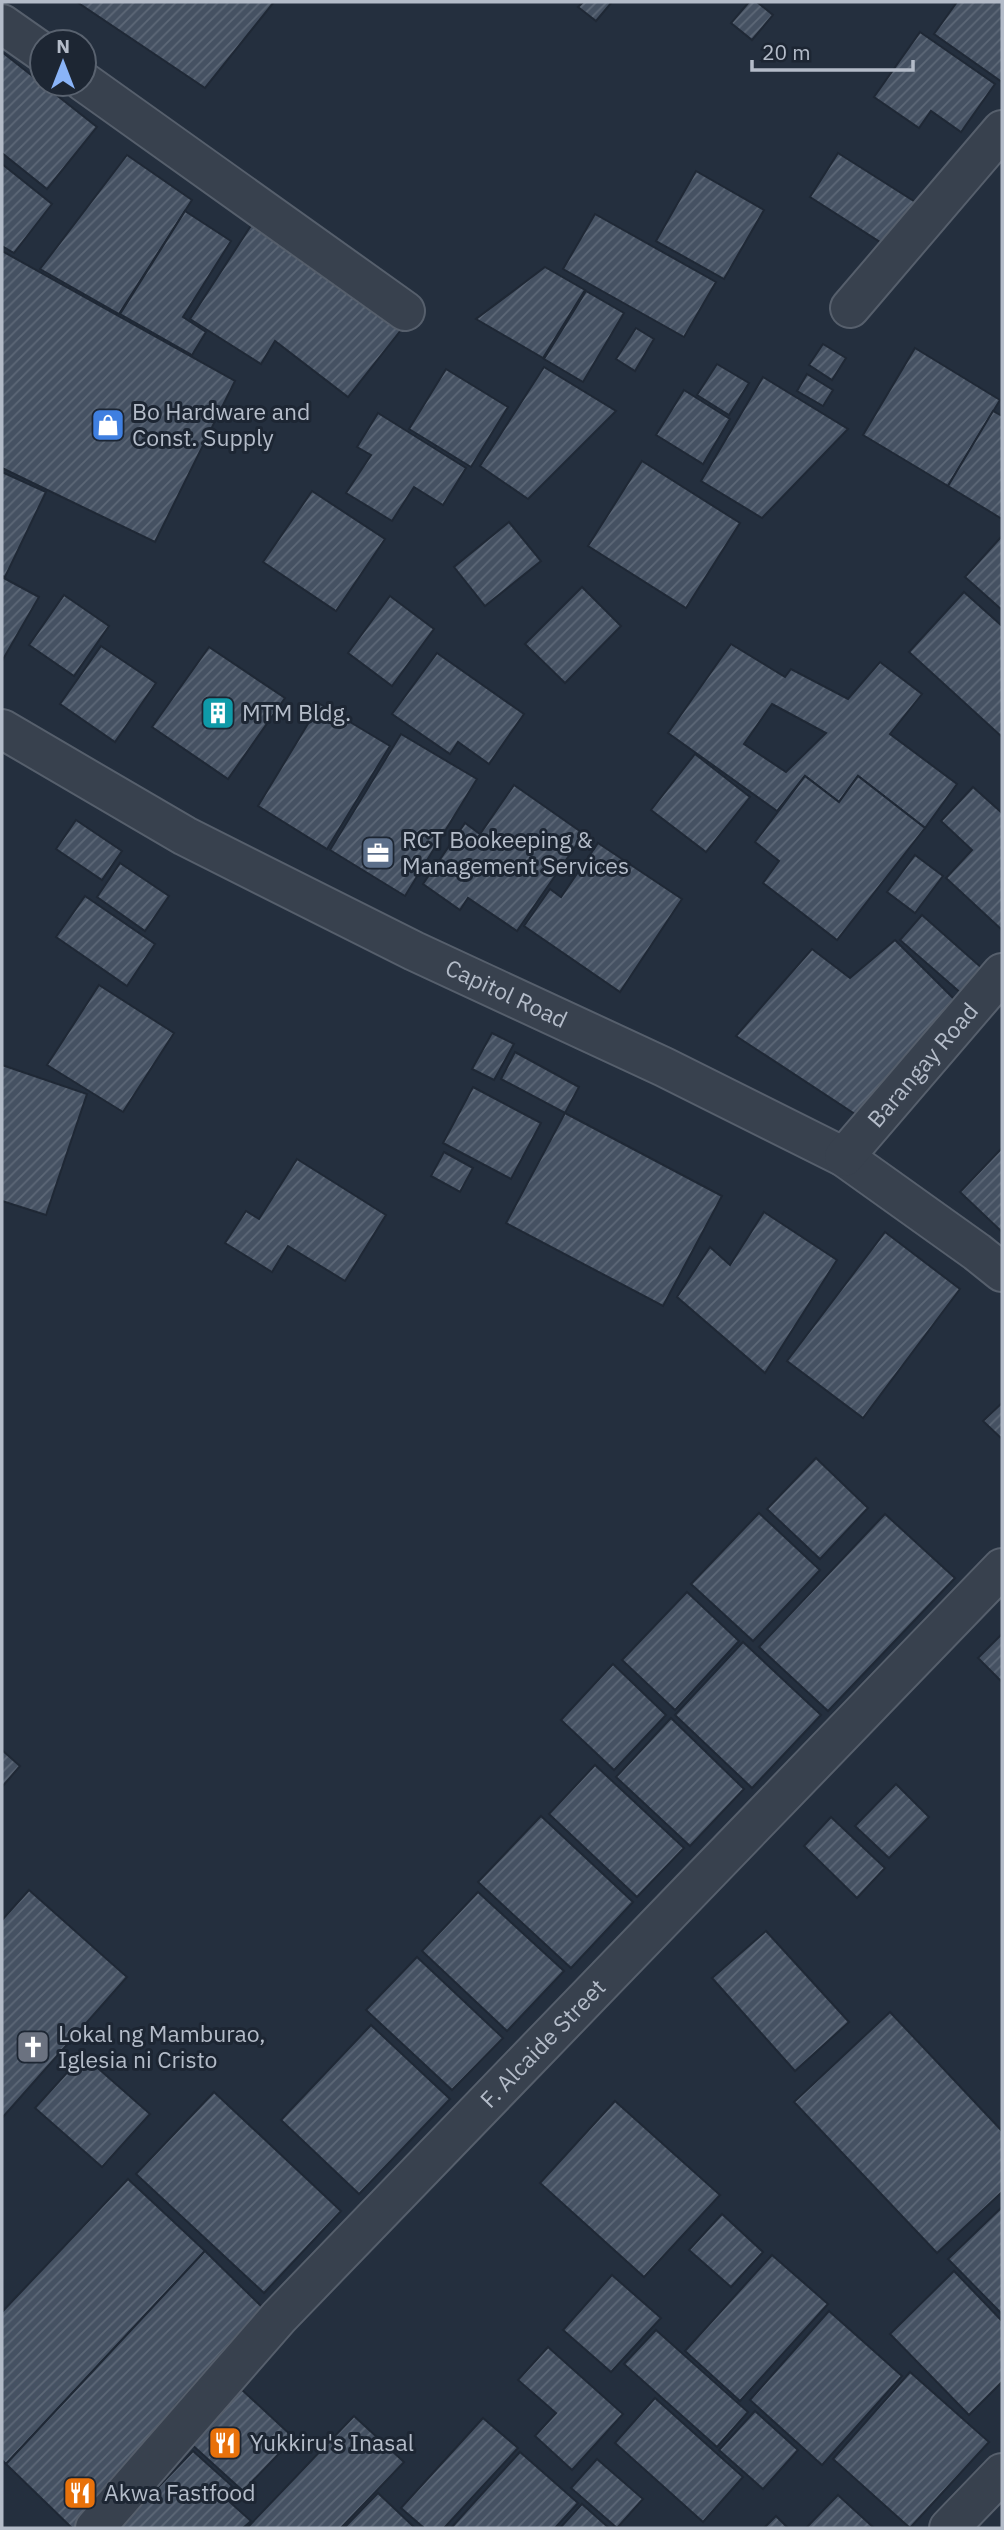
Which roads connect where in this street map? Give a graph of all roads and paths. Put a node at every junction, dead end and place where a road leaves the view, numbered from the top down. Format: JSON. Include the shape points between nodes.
{"nodes":[{"id":1,"x":2,"y":24,"type":"edge"},
{"id":2,"x":28,"y":42,"type":"edge"},
{"id":3,"x":98,"y":92,"type":"edge"},
{"id":4,"x":1002,"y":130,"type":"edge"},
{"id":5,"x":850,"y":308,"type":"dead end"},
{"id":6,"x":405,"y":311,"type":"dead end"},
{"id":7,"x":2,"y":729,"type":"edge"},
{"id":8,"x":1002,"y":973,"type":"edge"},
{"id":9,"x":844,"y":1157,"type":"junction"},
{"id":10,"x":1002,"y":1272,"type":"edge"},
{"id":11,"x":1002,"y":1568,"type":"edge"},
{"id":12,"x":1000,"y":2479,"type":"edge"},
{"id":13,"x":95,"y":2528,"type":"edge"},
{"id":14,"x":949,"y":2528,"type":"edge"}],
"edges":[{"from":1,"to":2,"type":"street"},
{"from":3,"to":6,"type":"street"},
{"from":4,"to":5,"type":"street"},
{"from":7,"to":9,"type":"street","name":"Capitol Road","via":[[186,836]]},
{"from":8,"to":9,"type":"street","name":"Barangay Road"},
{"from":9,"to":10,"type":"street","name":"Capitol Road"},
{"from":11,"to":13,"type":"street","name":"F. Alcaide Street","via":[[279,2316]]},
{"from":12,"to":14,"type":"street"}]}
